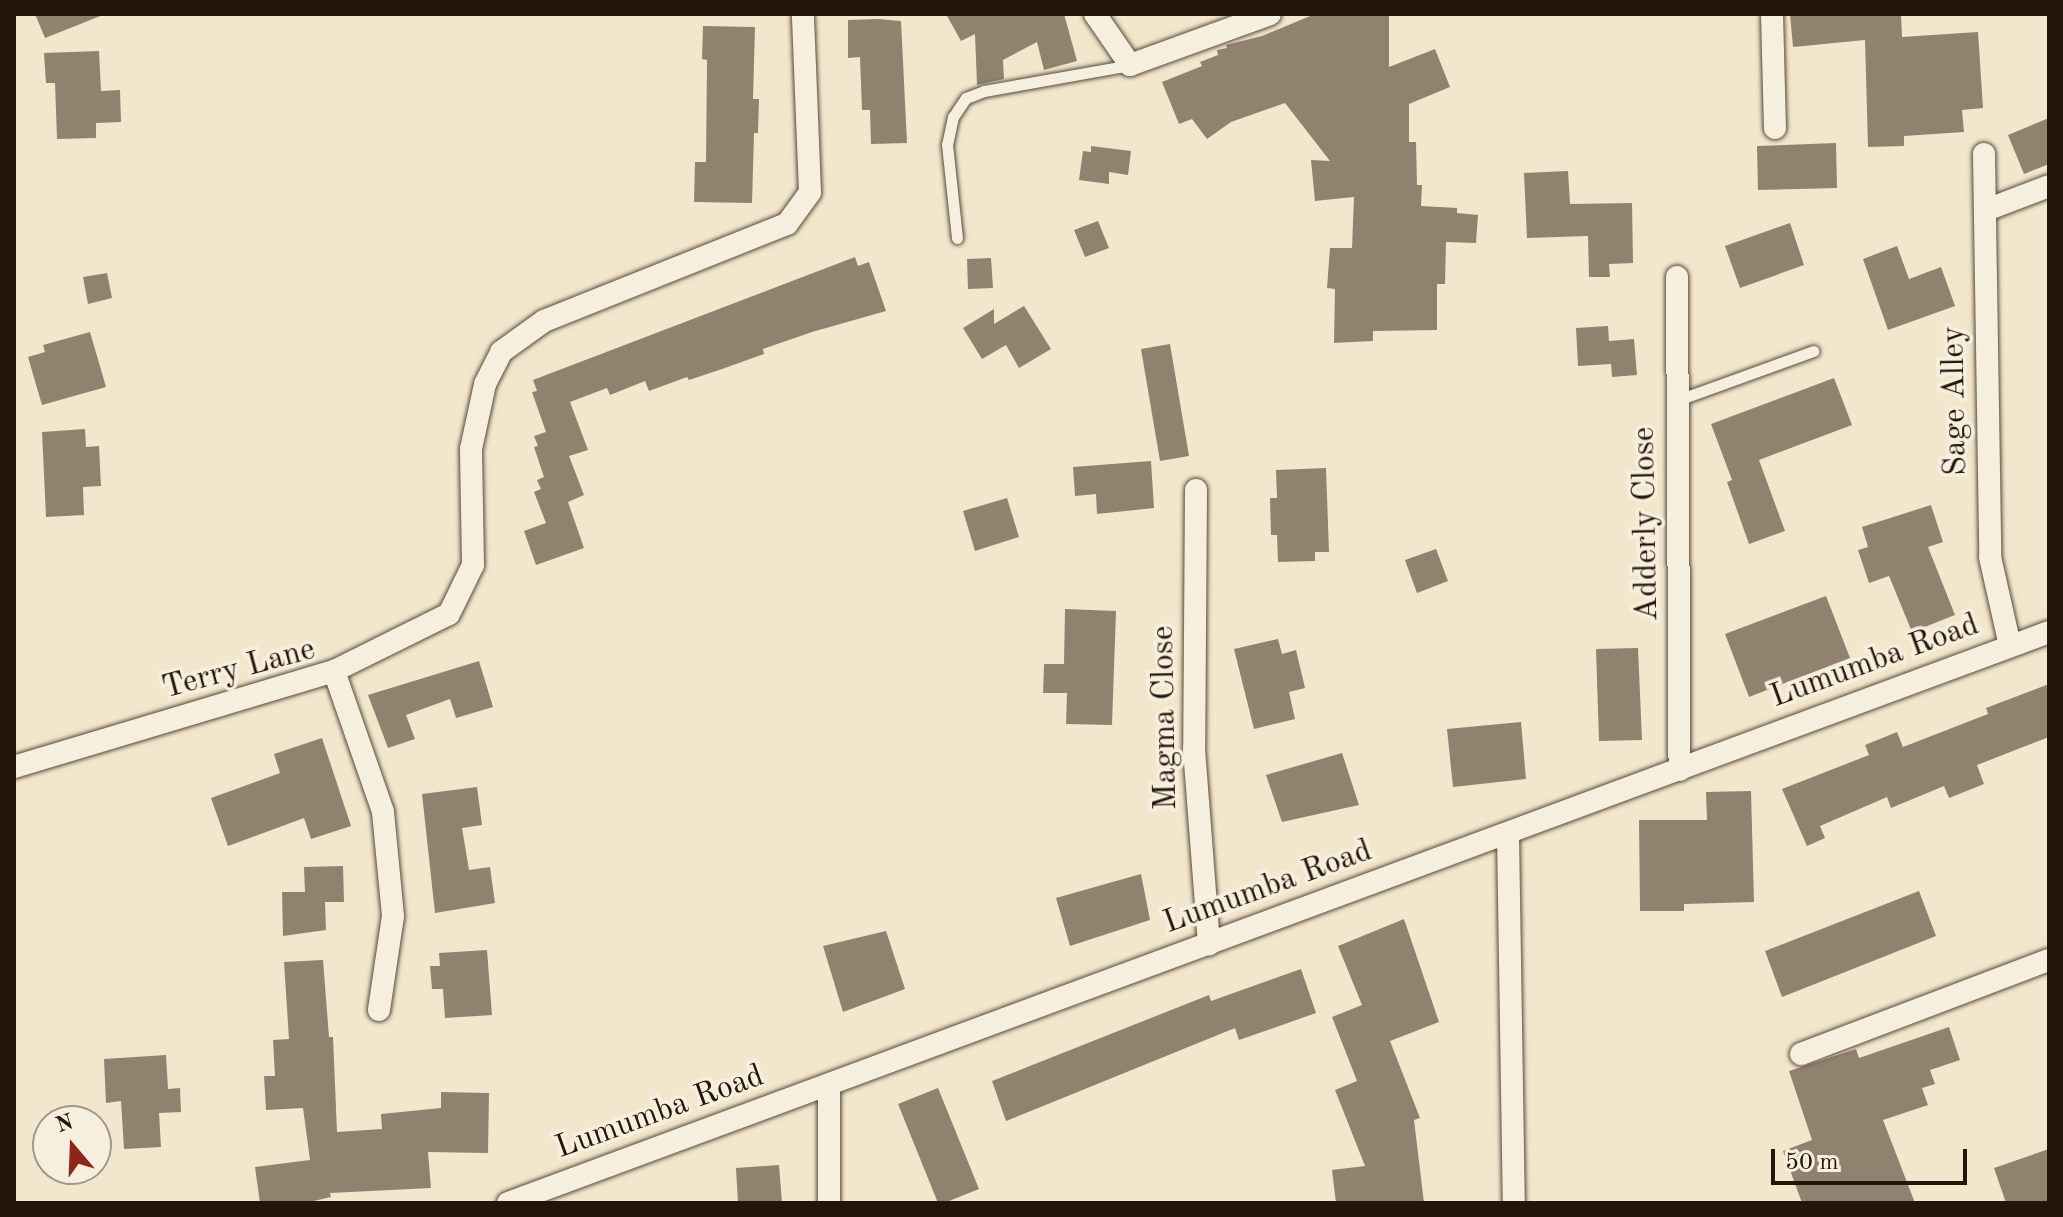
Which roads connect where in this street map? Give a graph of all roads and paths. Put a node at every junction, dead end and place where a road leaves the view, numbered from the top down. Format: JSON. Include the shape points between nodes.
{"nodes":[{"id":1,"x":803,"y":14,"type":"edge"},
{"id":2,"x":1095,"y":14,"type":"edge"},
{"id":3,"x":1270,"y":14,"type":"edge"},
{"id":4,"x":1772,"y":14,"type":"edge"},
{"id":5,"x":1130,"y":65,"type":"junction"},
{"id":6,"x":1775,"y":128,"type":"dead end"},
{"id":7,"x":1984,"y":154,"type":"dead end"},
{"id":8,"x":2049,"y":186,"type":"edge"},
{"id":9,"x":1986,"y":210,"type":"junction"},
{"id":10,"x":957,"y":238,"type":"dead end"},
{"id":11,"x":1677,"y":277,"type":"dead end"},
{"id":12,"x":1813,"y":351,"type":"dead end"},
{"id":13,"x":1678,"y":400,"type":"junction"},
{"id":14,"x":1196,"y":490,"type":"dead end"},
{"id":15,"x":2049,"y":632,"type":"edge"},
{"id":16,"x":2010,"y":646,"type":"junction"},
{"id":17,"x":334,"y":671,"type":"junction"},
{"id":18,"x":14,"y":767,"type":"edge"},
{"id":19,"x":1680,"y":770,"type":"junction"},
{"id":20,"x":1508,"y":834,"type":"junction"},
{"id":21,"x":1209,"y":944,"type":"junction"},
{"id":22,"x":2049,"y":960,"type":"edge"},
{"id":23,"x":379,"y":1010,"type":"dead end"},
{"id":24,"x":1801,"y":1054,"type":"dead end"},
{"id":25,"x":829,"y":1085,"type":"junction"},
{"id":26,"x":508,"y":1203,"type":"edge"},
{"id":27,"x":829,"y":1203,"type":"edge"},
{"id":28,"x":1514,"y":1203,"type":"edge"}],
"edges":[{"from":1,"to":17,"type":"street","via":[[810,192],[787,224],[544,321],[501,352],[485,384],[471,449],[473,565],[449,614]]},
{"from":2,"to":5,"type":"street"},
{"from":3,"to":5,"type":"street"},
{"from":4,"to":6,"type":"street"},
{"from":5,"to":10,"type":"lane","via":[[966,98],[953,117],[947,145]]},
{"from":7,"to":9,"type":"street","name":"Sage Alley"},
{"from":8,"to":9,"type":"street"},
{"from":9,"to":16,"type":"street","name":"Sage Alley","via":[[1990,557]]},
{"from":11,"to":13,"type":"street","name":"Adderly Close"},
{"from":12,"to":13,"type":"lane"},
{"from":13,"to":19,"type":"street","name":"Adderly Close"},
{"from":14,"to":21,"type":"street","name":"Magma Close","via":[[1194,749]]},
{"from":15,"to":16,"type":"street","name":"Lumumba Road"},
{"from":16,"to":19,"type":"street","name":"Lumumba Road"},
{"from":17,"to":18,"type":"street","name":"Terry Lane"},
{"from":17,"to":23,"type":"street","name":"Terry Lane","via":[[383,812],[393,916]]},
{"from":19,"to":20,"type":"street","name":"Lumumba Road"},
{"from":20,"to":21,"type":"street","name":"Lumumba Road"},
{"from":20,"to":28,"type":"street"},
{"from":21,"to":25,"type":"street","name":"Lumumba Road"},
{"from":22,"to":24,"type":"street"},
{"from":25,"to":26,"type":"street","name":"Lumumba Road"},
{"from":25,"to":27,"type":"street"}]}
